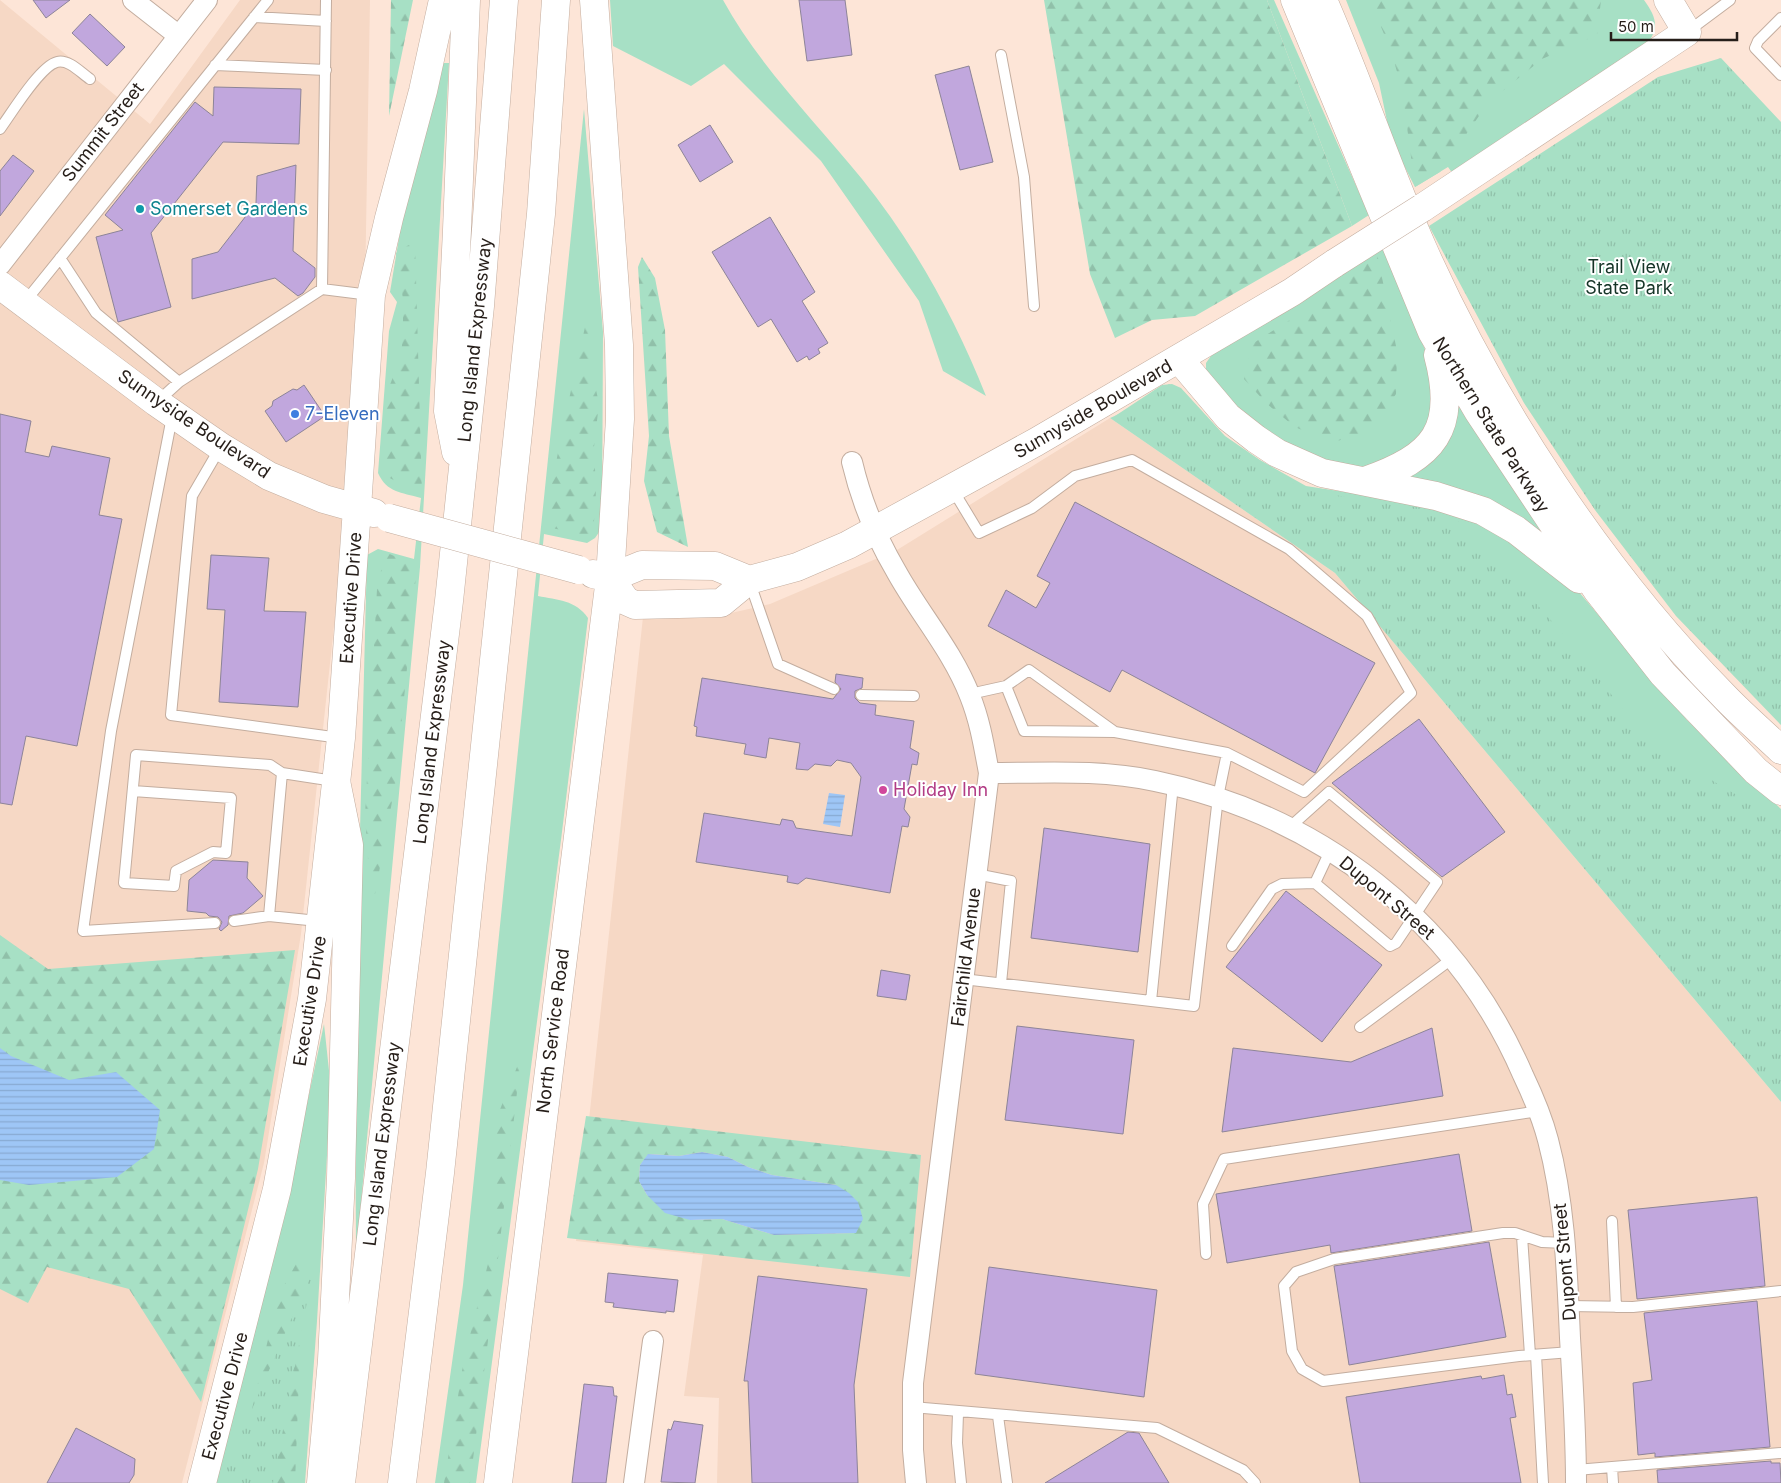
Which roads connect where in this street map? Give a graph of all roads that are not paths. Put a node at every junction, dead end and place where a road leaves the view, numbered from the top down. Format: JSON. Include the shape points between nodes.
{"nodes":[{"id":1,"x":133,"y":0,"type":"edge"},
{"id":2,"x":207,"y":0,"type":"edge"},
{"id":3,"x":268,"y":0,"type":"edge"},
{"id":4,"x":326,"y":0,"type":"edge"},
{"id":5,"x":443,"y":0,"type":"edge"},
{"id":6,"x":466,"y":0,"type":"edge"},
{"id":7,"x":504,"y":0,"type":"edge"},
{"id":8,"x":556,"y":0,"type":"edge"},
{"id":9,"x":594,"y":0,"type":"edge"},
{"id":10,"x":1295,"y":0,"type":"edge"},
{"id":11,"x":1323,"y":0,"type":"edge"},
{"id":12,"x":1331,"y":0,"type":"edge"},
{"id":13,"x":1668,"y":0,"type":"edge"},
{"id":14,"x":1730,"y":0,"type":"edge"},
{"id":15,"x":254,"y":17,"type":"junction"},
{"id":16,"x":1781,"y":18,"type":"edge"},
{"id":17,"x":326,"y":21,"type":"junction"},
{"id":18,"x":1337,"y":31,"type":"junction"},
{"id":19,"x":1687,"y":32,"type":"junction"},
{"id":20,"x":179,"y":36,"type":"junction"},
{"id":21,"x":1001,"y":55,"type":"dead end"},
{"id":22,"x":215,"y":65,"type":"junction"},
{"id":23,"x":326,"y":70,"type":"junction"},
{"id":24,"x":1781,"y":76,"type":"edge"},
{"id":25,"x":90,"y":79,"type":"dead end"},
{"id":26,"x":0,"y":129,"type":"edge"},
{"id":27,"x":60,"y":258,"type":"junction"},
{"id":28,"x":0,"y":265,"type":"edge"},
{"id":29,"x":0,"y":285,"type":"edge"},
{"id":30,"x":322,"y":289,"type":"junction"},
{"id":31,"x":371,"y":295,"type":"junction"},
{"id":32,"x":24,"y":303,"type":"junction"},
{"id":33,"x":1034,"y":306,"type":"dead end"},
{"id":34,"x":1432,"y":332,"type":"junction"},
{"id":35,"x":1179,"y":359,"type":"junction"},
{"id":36,"x":179,"y":382,"type":"junction"},
{"id":37,"x":164,"y":408,"type":"junction"},
{"id":38,"x":221,"y":447,"type":"junction"},
{"id":39,"x":852,"y":462,"type":"dead end"},
{"id":40,"x":461,"y":475,"type":"junction"},
{"id":41,"x":1365,"y":481,"type":"junction"},
{"id":42,"x":953,"y":490,"type":"junction"},
{"id":43,"x":357,"y":508,"type":"junction"},
{"id":44,"x":876,"y":531,"type":"junction"},
{"id":45,"x":610,"y":578,"type":"junction"},
{"id":46,"x":749,"y":580,"type":"junction"},
{"id":47,"x":1597,"y":590,"type":"junction"},
{"id":48,"x":1006,"y":686,"type":"junction"},
{"id":49,"x":834,"y":689,"type":"dead end"},
{"id":50,"x":970,"y":694,"type":"junction"},
{"id":51,"x":861,"y":695,"type":"dead end"},
{"id":52,"x":914,"y":696,"type":"dead end"},
{"id":53,"x":1115,"y":732,"type":"junction"},
{"id":54,"x":341,"y":738,"type":"junction"},
{"id":55,"x":1781,"y":750,"type":"edge"},
{"id":56,"x":1227,"y":753,"type":"junction"},
{"id":57,"x":282,"y":773,"type":"junction"},
{"id":58,"x":989,"y":773,"type":"junction"},
{"id":59,"x":336,"y":781,"type":"junction"},
{"id":60,"x":1173,"y":785,"type":"junction"},
{"id":61,"x":1781,"y":791,"type":"edge"},
{"id":62,"x":133,"y":792,"type":"junction"},
{"id":63,"x":1218,"y":797,"type":"junction"},
{"id":64,"x":1290,"y":827,"type":"junction"},
{"id":65,"x":1330,"y":851,"type":"junction"},
{"id":66,"x":976,"y":874,"type":"junction"},
{"id":67,"x":1315,"y":884,"type":"junction"},
{"id":68,"x":269,"y":916,"type":"junction"},
{"id":69,"x":1414,"y":917,"type":"junction"},
{"id":70,"x":234,"y":921,"type":"dead end"},
{"id":71,"x":322,"y":921,"type":"junction"},
{"id":72,"x":214,"y":923,"type":"dead end"},
{"id":73,"x":1232,"y":946,"type":"dead end"},
{"id":74,"x":1453,"y":958,"type":"junction"},
{"id":75,"x":963,"y":979,"type":"junction"},
{"id":76,"x":1001,"y":983,"type":"junction"},
{"id":77,"x":1151,"y":1001,"type":"junction"},
{"id":78,"x":1360,"y":1027,"type":"dead end"},
{"id":79,"x":1539,"y":1111,"type":"junction"},
{"id":80,"x":1612,"y":1221,"type":"dead end"},
{"id":81,"x":1522,"y":1236,"type":"junction"},
{"id":82,"x":1564,"y":1243,"type":"junction"},
{"id":83,"x":1206,"y":1254,"type":"dead end"},
{"id":84,"x":1781,"y":1291,"type":"edge"},
{"id":85,"x":1569,"y":1306,"type":"junction"},
{"id":86,"x":1616,"y":1307,"type":"junction"},
{"id":87,"x":654,"y":1341,"type":"dead end"},
{"id":88,"x":1571,"y":1352,"type":"junction"},
{"id":89,"x":1533,"y":1355,"type":"junction"},
{"id":90,"x":912,"y":1407,"type":"junction"},
{"id":91,"x":958,"y":1413,"type":"junction"},
{"id":92,"x":998,"y":1416,"type":"junction"},
{"id":93,"x":1781,"y":1453,"type":"edge"},
{"id":94,"x":1612,"y":1467,"type":"junction"},
{"id":95,"x":1576,"y":1477,"type":"edge"},
{"id":96,"x":202,"y":1483,"type":"edge"},
{"id":97,"x":321,"y":1483,"type":"edge"},
{"id":98,"x":341,"y":1483,"type":"edge"},
{"id":99,"x":402,"y":1483,"type":"edge"},
{"id":100,"x":498,"y":1483,"type":"edge"},
{"id":101,"x":634,"y":1483,"type":"edge"},
{"id":102,"x":916,"y":1483,"type":"edge"},
{"id":103,"x":961,"y":1483,"type":"edge"},
{"id":104,"x":1007,"y":1483,"type":"edge"},
{"id":105,"x":1256,"y":1483,"type":"edge"},
{"id":106,"x":1542,"y":1483,"type":"edge"},
{"id":107,"x":1613,"y":1483,"type":"edge"}],
"edges":[{"from":1,"to":20,"type":"street"},
{"from":2,"to":20,"type":"street","name":"Summit Street"},
{"from":3,"to":15,"type":"lane"},
{"from":4,"to":17,"type":"lane"},
{"from":5,"to":31,"type":"main road","name":"Executive Drive"},
{"from":6,"to":40,"type":"main road","via":[[448,412]]},
{"from":7,"to":40,"type":"main road","name":"Long Island Expressway","via":[[480,296]]},
{"from":8,"to":99,"type":"main road","via":[[539,233],[440,1172]]},
{"from":9,"to":45,"type":"main road","name":"North Service Road","via":[[618,345],[620,419]]},
{"from":10,"to":34,"type":"main road","name":"Northern State Parkway"},
{"from":11,"to":18,"type":"main road","name":"Northern State Parkway"},
{"from":12,"to":18,"type":"main road"},
{"from":13,"to":19,"type":"main road"},
{"from":14,"to":19,"type":"lane"},
{"from":15,"to":17,"type":"lane"},
{"from":15,"to":22,"type":"lane"},
{"from":16,"to":24,"type":"lane","via":[[1758,40],[1755,48]]},
{"from":17,"to":23,"type":"lane"},
{"from":18,"to":55,"type":"main road","name":"Northern State Parkway","via":[[1423,248],[1458,321],[1511,416],[1563,497],[1622,579],[1722,695]]},
{"from":19,"to":35,"type":"main road","name":"Sunnyside Boulevard","bridge":true,"via":[[1422,208]]},
{"from":20,"to":28,"type":"street","name":"Summit Street"},
{"from":21,"to":33,"type":"lane","via":[[1024,177]]},
{"from":22,"to":23,"type":"lane"},
{"from":22,"to":27,"type":"lane"},
{"from":23,"to":30,"type":"lane"},
{"from":25,"to":26,"type":"lane","via":[[70,64],[58,62],[46,68]]},
{"from":27,"to":32,"type":"lane"},
{"from":27,"to":36,"type":"lane","via":[[96,313]]},
{"from":29,"to":32,"type":"main road","name":"Sunnyside Boulevard"},
{"from":30,"to":31,"type":"lane"},
{"from":30,"to":36,"type":"lane"},
{"from":31,"to":43,"type":"main road","name":"Executive Drive"},
{"from":32,"to":37,"type":"main road","name":"Sunnyside Boulevard"},
{"from":34,"to":41,"type":"main road","via":[[1444,378],[1444,417],[1438,431],[1421,454],[1407,464]]},
{"from":34,"to":47,"type":"main road","name":"Northern State Parkway","via":[[1488,426]]},
{"from":35,"to":41,"type":"main road","via":[[1228,417],[1277,453],[1322,473]]},
{"from":35,"to":42,"type":"main road","name":"Sunnyside Boulevard"},
{"from":36,"to":37,"type":"lane"},
{"from":37,"to":38,"type":"main road","name":"Sunnyside Boulevard"},
{"from":37,"to":72,"type":"lane","via":[[110,731],[83,931]]},
{"from":38,"to":43,"type":"main road","name":"Sunnyside Boulevard","via":[[269,476],[324,499]]},
{"from":38,"to":54,"type":"lane","via":[[192,496],[172,715]]},
{"from":39,"to":44,"type":"street","name":"Fairchild Avenue","via":[[859,492]]},
{"from":40,"to":98,"type":"main road","name":"Long Island Expressway","via":[[449,601]]},
{"from":41,"to":47,"type":"main road","via":[[1436,496],[1483,511],[1516,530]]},
{"from":42,"to":44,"type":"main road","name":"Sunnyside Boulevard"},
{"from":42,"to":56,"type":"lane","via":[[979,533],[1032,508],[1075,476],[1132,460],[1289,549],[1367,616],[1411,693],[1304,792]]},
{"from":43,"to":45,"type":"main road","name":"Sunnyside Boulevard","bridge":true},
{"from":43,"to":54,"type":"main road","name":"Executive Drive"},
{"from":44,"to":46,"type":"main road","name":"Sunnyside Boulevard","via":[[797,567]]},
{"from":44,"to":50,"type":"street","name":"Fairchild Avenue","via":[[895,571],[951,657]]},
{"from":45,"to":46,"type":"main road","via":[[642,565],[716,566]]},
{"from":45,"to":46,"type":"main road","name":"Sunnyside Boulevard","via":[[626,601],[635,605],[721,603]]},
{"from":45,"to":100,"type":"main road","name":"North Service Road"},
{"from":46,"to":49,"type":"lane","via":[[778,664]]},
{"from":47,"to":61,"type":"main road","name":"Northern State Parkway","via":[[1663,674],[1756,771]]},
{"from":48,"to":50,"type":"lane"},
{"from":48,"to":53,"type":"lane","via":[[1029,670]]},
{"from":48,"to":53,"type":"lane","via":[[1024,731]]},
{"from":50,"to":58,"type":"street","name":"Fairchild Avenue","via":[[982,733]]},
{"from":51,"to":52,"type":"lane"},
{"from":53,"to":56,"type":"lane"},
{"from":54,"to":59,"type":"main road","name":"Executive Drive"},
{"from":56,"to":63,"type":"lane"},
{"from":57,"to":59,"type":"lane"},
{"from":57,"to":62,"type":"lane","via":[[270,765],[136,755]]},
{"from":57,"to":68,"type":"lane"},
{"from":58,"to":60,"type":"street","name":"Dupont Street","via":[[1092,774]]},
{"from":58,"to":66,"type":"street","name":"Fairchild Avenue"},
{"from":59,"to":71,"type":"main road","name":"Executive Drive"},
{"from":59,"to":97,"type":"main road","via":[[349,845],[340,1187],[332,1360]]},
{"from":60,"to":63,"type":"street","name":"Dupont Street"},
{"from":60,"to":77,"type":"lane"},
{"from":62,"to":62,"type":"lane","via":[[124,883],[174,886],[176,871],[213,852],[226,853],[231,798]]},
{"from":63,"to":64,"type":"street","name":"Dupont Street"},
{"from":63,"to":77,"type":"lane","via":[[1194,1006]]},
{"from":64,"to":65,"type":"street","name":"Dupont Street"},
{"from":64,"to":69,"type":"lane","via":[[1329,792],[1437,882]]},
{"from":65,"to":67,"type":"lane"},
{"from":65,"to":69,"type":"street","name":"Dupont Street","via":[[1360,870]]},
{"from":66,"to":75,"type":"street","name":"Fairchild Avenue"},
{"from":66,"to":76,"type":"lane","via":[[1011,881]]},
{"from":67,"to":69,"type":"lane","via":[[1390,946],[1396,943]]},
{"from":67,"to":73,"type":"lane","via":[[1282,884],[1272,889]]},
{"from":68,"to":70,"type":"lane"},
{"from":68,"to":71,"type":"lane"},
{"from":69,"to":74,"type":"street","name":"Dupont Street"},
{"from":71,"to":96,"type":"main road","name":"Executive Drive","via":[[312,999],[278,1189]]},
{"from":74,"to":78,"type":"lane"},
{"from":74,"to":79,"type":"street","name":"Dupont Street","via":[[1469,977],[1507,1038]]},
{"from":75,"to":76,"type":"lane"},
{"from":75,"to":90,"type":"street","name":"Fairchild Avenue"},
{"from":76,"to":77,"type":"lane"},
{"from":79,"to":82,"type":"street","name":"Dupont Street","via":[[1558,1186]]},
{"from":79,"to":83,"type":"lane","via":[[1224,1159],[1203,1204]]},
{"from":80,"to":86,"type":"lane"},
{"from":81,"to":82,"type":"lane","via":[[1542,1242]]},
{"from":81,"to":89,"type":"lane"},
{"from":81,"to":89,"type":"lane","via":[[1503,1233],[1334,1259],[1296,1272],[1284,1286],[1292,1351],[1302,1369],[1322,1380]]},
{"from":82,"to":85,"type":"street","name":"Dupont Street"},
{"from":84,"to":86,"type":"lane"},
{"from":85,"to":86,"type":"lane"},
{"from":85,"to":88,"type":"street","name":"Dupont Street"},
{"from":87,"to":101,"type":"street"},
{"from":88,"to":89,"type":"lane"},
{"from":88,"to":95,"type":"street","name":"Dupont Street"},
{"from":89,"to":106,"type":"lane"},
{"from":90,"to":91,"type":"lane"},
{"from":90,"to":102,"type":"street","name":"Fairchild Avenue"},
{"from":91,"to":92,"type":"lane"},
{"from":91,"to":103,"type":"lane"},
{"from":92,"to":104,"type":"lane"},
{"from":92,"to":105,"type":"lane","via":[[1157,1428],[1243,1470]]},
{"from":93,"to":94,"type":"lane"},
{"from":94,"to":95,"type":"lane"},
{"from":94,"to":107,"type":"lane"}]}
